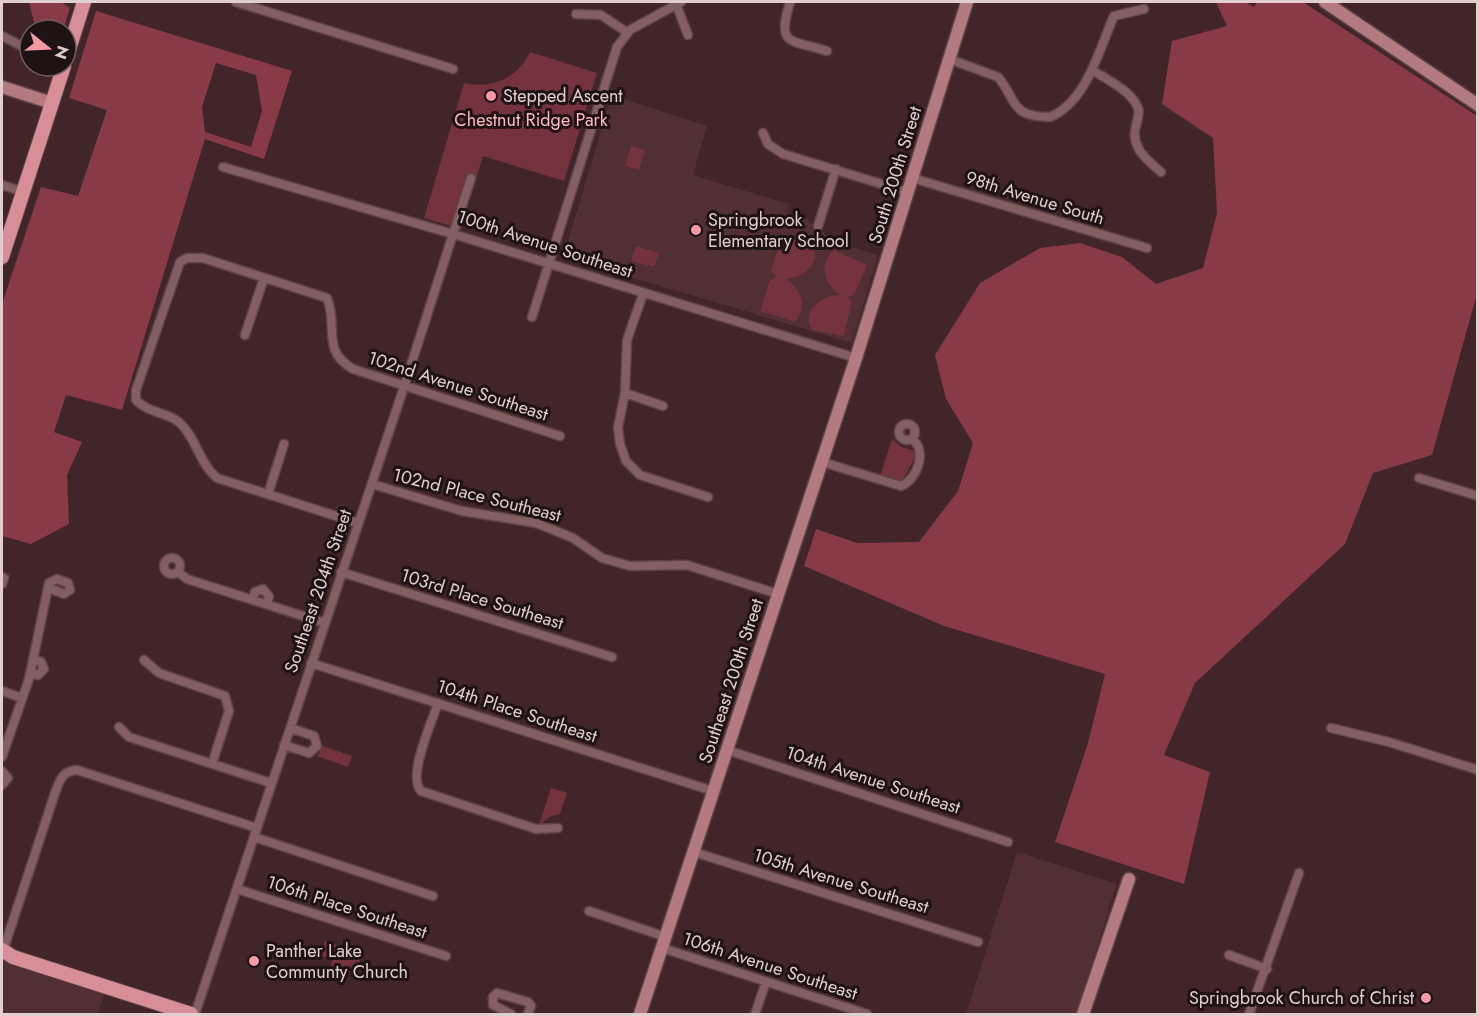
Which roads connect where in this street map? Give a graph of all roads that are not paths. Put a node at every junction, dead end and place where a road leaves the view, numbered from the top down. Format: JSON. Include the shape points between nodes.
{"nodes":[{"id":1,"x":84,"y":2,"type":"edge"},
{"id":2,"x":236,"y":2,"type":"edge"},
{"id":3,"x":790,"y":2,"type":"edge"},
{"id":4,"x":967,"y":2,"type":"edge"},
{"id":5,"x":679,"y":3,"type":"edge"},
{"id":6,"x":1333,"y":4,"type":"edge"},
{"id":7,"x":1144,"y":9,"type":"dead end"},
{"id":8,"x":576,"y":14,"type":"dead end"},
{"id":9,"x":78,"y":21,"type":"edge"},
{"id":10,"x":628,"y":33,"type":"junction"},
{"id":11,"x":688,"y":34,"type":"dead end"},
{"id":12,"x":2,"y":36,"type":"edge"},
{"id":13,"x":18,"y":44,"type":"edge"},
{"id":14,"x":827,"y":51,"type":"dead end"},
{"id":15,"x":949,"y":59,"type":"junction"},
{"id":16,"x":453,"y":69,"type":"dead end"},
{"id":17,"x":1092,"y":70,"type":"junction"},
{"id":18,"x":60,"y":78,"type":"edge"},
{"id":19,"x":2,"y":87,"type":"edge"},
{"id":20,"x":52,"y":103,"type":"junction"},
{"id":21,"x":1478,"y":105,"type":"edge"},
{"id":22,"x":763,"y":133,"type":"dead end"},
{"id":23,"x":223,"y":167,"type":"dead end"},
{"id":24,"x":836,"y":169,"type":"junction"},
{"id":25,"x":1161,"y":172,"type":"dead end"},
{"id":26,"x":471,"y":178,"type":"dead end"},
{"id":27,"x":912,"y":178,"type":"junction"},
{"id":28,"x":2,"y":185,"type":"edge"},
{"id":29,"x":24,"y":192,"type":"junction"},
{"id":30,"x":908,"y":192,"type":"junction"},
{"id":31,"x":818,"y":226,"type":"dead end"},
{"id":32,"x":453,"y":234,"type":"junction"},
{"id":33,"x":1148,"y":248,"type":"dead end"},
{"id":34,"x":2,"y":257,"type":"edge"},
{"id":35,"x":547,"y":263,"type":"junction"},
{"id":36,"x":264,"y":278,"type":"junction"},
{"id":37,"x":643,"y":294,"type":"junction"},
{"id":38,"x":532,"y":317,"type":"dead end"},
{"id":39,"x":245,"y":336,"type":"dead end"},
{"id":40,"x":856,"y":358,"type":"junction"},
{"id":41,"x":404,"y":387,"type":"junction"},
{"id":42,"x":625,"y":393,"type":"junction"},
{"id":43,"x":663,"y":406,"type":"dead end"},
{"id":44,"x":560,"y":436,"type":"dead end"},
{"id":45,"x":912,"y":439,"type":"dead end"},
{"id":46,"x":284,"y":444,"type":"dead end"},
{"id":47,"x":822,"y":462,"type":"junction"},
{"id":48,"x":1419,"y":478,"type":"dead end"},
{"id":49,"x":372,"y":484,"type":"junction"},
{"id":50,"x":268,"y":494,"type":"junction"},
{"id":51,"x":1478,"y":496,"type":"edge"},
{"id":52,"x":708,"y":497,"type":"dead end"},
{"id":53,"x":358,"y":523,"type":"junction"},
{"id":54,"x":178,"y":572,"type":"dead end"},
{"id":55,"x":341,"y":572,"type":"junction"},
{"id":56,"x":49,"y":585,"type":"dead end"},
{"id":57,"x":778,"y":594,"type":"junction"},
{"id":58,"x":252,"y":600,"type":"junction"},
{"id":59,"x":267,"y":604,"type":"junction"},
{"id":60,"x":325,"y":623,"type":"junction"},
{"id":61,"x":612,"y":657,"type":"dead end"},
{"id":62,"x":144,"y":660,"type":"dead end"},
{"id":63,"x":311,"y":663,"type":"junction"},
{"id":64,"x":2,"y":691,"type":"edge"},
{"id":65,"x":22,"y":698,"type":"junction"},
{"id":66,"x":438,"y":703,"type":"junction"},
{"id":67,"x":119,"y":727,"type":"dead end"},
{"id":68,"x":290,"y":728,"type":"junction"},
{"id":69,"x":1331,"y":728,"type":"dead end"},
{"id":70,"x":284,"y":745,"type":"junction"},
{"id":71,"x":727,"y":750,"type":"junction"},
{"id":72,"x":2,"y":757,"type":"edge"},
{"id":73,"x":212,"y":764,"type":"junction"},
{"id":74,"x":1478,"y":770,"type":"edge"},
{"id":75,"x":2,"y":771,"type":"edge"},
{"id":76,"x":272,"y":783,"type":"junction"},
{"id":77,"x":2,"y":785,"type":"edge"},
{"id":78,"x":713,"y":790,"type":"junction"},
{"id":79,"x":558,"y":828,"type":"dead end"},
{"id":80,"x":255,"y":833,"type":"junction"},
{"id":81,"x":1008,"y":842,"type":"dead end"},
{"id":82,"x":694,"y":852,"type":"junction"},
{"id":83,"x":1299,"y":873,"type":"dead end"},
{"id":84,"x":1129,"y":879,"type":"dead end"},
{"id":85,"x":237,"y":889,"type":"junction"},
{"id":86,"x":433,"y":896,"type":"dead end"},
{"id":87,"x":589,"y":911,"type":"dead end"},
{"id":88,"x":978,"y":942,"type":"dead end"},
{"id":89,"x":664,"y":943,"type":"junction"},
{"id":90,"x":5,"y":954,"type":"edge"},
{"id":91,"x":1229,"y":955,"type":"dead end"},
{"id":92,"x":446,"y":956,"type":"dead end"},
{"id":93,"x":1267,"y":969,"type":"junction"},
{"id":94,"x":766,"y":982,"type":"junction"},
{"id":95,"x":193,"y":1014,"type":"edge"},
{"id":96,"x":511,"y":1014,"type":"edge"},
{"id":97,"x":528,"y":1014,"type":"edge"},
{"id":98,"x":640,"y":1014,"type":"edge"},
{"id":99,"x":755,"y":1014,"type":"edge"},
{"id":100,"x":867,"y":1014,"type":"edge"},
{"id":101,"x":1083,"y":1014,"type":"edge"},
{"id":102,"x":1248,"y":1014,"type":"edge"}],
"edges":[{"from":1,"to":9,"type":"main road"},
{"from":2,"to":16,"type":"street"},
{"from":3,"to":14,"type":"street","via":[[783,26],[785,35]]},
{"from":4,"to":15,"type":"street","name":"South 200th Street"},
{"from":5,"to":10,"type":"street"},
{"from":5,"to":11,"type":"street"},
{"from":6,"to":21,"type":"street"},
{"from":7,"to":17,"type":"street","via":[[1114,16]]},
{"from":8,"to":10,"type":"street","via":[[601,15]]},
{"from":10,"to":35,"type":"street","via":[[616,47]]},
{"from":12,"to":13,"type":"street"},
{"from":15,"to":17,"type":"street","via":[[998,77],[1011,102],[1044,117],[1064,109]]},
{"from":15,"to":27,"type":"street","name":"South 200th Street"},
{"from":17,"to":25,"type":"street","via":[[1134,101],[1138,109],[1134,135],[1138,148]]},
{"from":18,"to":20,"type":"main road"},
{"from":19,"to":20,"type":"street"},
{"from":20,"to":29,"type":"main road"},
{"from":22,"to":24,"type":"street","via":[[768,144],[783,154]]},
{"from":23,"to":32,"type":"street","name":"100th Avenue Southeast"},
{"from":24,"to":30,"type":"street"},
{"from":24,"to":31,"type":"street"},
{"from":26,"to":32,"type":"street","name":"Southeast 204th Street"},
{"from":27,"to":30,"type":"street","name":"South 200th Street"},
{"from":27,"to":33,"type":"street","name":"98th Avenue South"},
{"from":28,"to":29,"type":"street"},
{"from":29,"to":34,"type":"main road"},
{"from":30,"to":40,"type":"street","name":"South 200th Street"},
{"from":32,"to":35,"type":"street","name":"100th Avenue Southeast"},
{"from":32,"to":41,"type":"street","name":"Southeast 204th Street"},
{"from":35,"to":37,"type":"street","name":"100th Avenue Southeast"},
{"from":35,"to":38,"type":"street"},
{"from":36,"to":39,"type":"street"},
{"from":36,"to":41,"type":"street","name":"102nd Avenue Southeast","via":[[327,298],[331,308],[331,344],[343,363]]},
{"from":36,"to":50,"type":"street","via":[[203,258],[180,262],[135,390],[136,400],[147,409],[177,421],[184,428],[217,478]]},
{"from":37,"to":40,"type":"street","name":"100th Avenue Southeast"},
{"from":37,"to":42,"type":"street","via":[[627,340]]},
{"from":40,"to":47,"type":"street","name":"Southeast 200th Street"},
{"from":41,"to":44,"type":"street","name":"102nd Avenue Southeast"},
{"from":41,"to":49,"type":"street","name":"Southeast 204th Street"},
{"from":42,"to":43,"type":"street"},
{"from":42,"to":52,"type":"street","via":[[618,427],[626,460],[640,475]]},
{"from":45,"to":47,"type":"street","via":[[919,446],[920,457],[913,477],[901,486]]},
{"from":46,"to":50,"type":"street"},
{"from":47,"to":57,"type":"street","name":"Southeast 200th Street"},
{"from":48,"to":51,"type":"street"},
{"from":49,"to":53,"type":"street","name":"Southeast 204th Street"},
{"from":49,"to":57,"type":"street","name":"102nd Place Southeast","via":[[441,506],[554,529],[616,563],[687,565]]},
{"from":50,"to":53,"type":"street"},
{"from":53,"to":55,"type":"street","name":"Southeast 204th Street"},
{"from":54,"to":58,"type":"street","via":[[186,579]]},
{"from":55,"to":60,"type":"street","name":"Southeast 204th Street"},
{"from":55,"to":61,"type":"street","name":"103rd Place Southeast"},
{"from":56,"to":65,"type":"street","via":[[33,659],[41,662],[44,669],[38,675],[30,673]]},
{"from":57,"to":71,"type":"street","name":"Southeast 200th Street"},
{"from":58,"to":59,"type":"street"},
{"from":58,"to":59,"type":"street","via":[[255,592],[263,589],[269,596]]},
{"from":59,"to":60,"type":"street"},
{"from":60,"to":63,"type":"street","name":"Southeast 204th Street"},
{"from":62,"to":73,"type":"street","via":[[159,673],[220,693],[227,701],[229,711]]},
{"from":63,"to":66,"type":"street","name":"104th Place Southeast"},
{"from":63,"to":68,"type":"street","name":"Southeast 204th Street"},
{"from":64,"to":65,"type":"street"},
{"from":65,"to":72,"type":"street"},
{"from":66,"to":78,"type":"street","name":"104th Place Southeast"},
{"from":66,"to":79,"type":"street","via":[[416,773],[417,787],[429,796],[536,829]]},
{"from":67,"to":73,"type":"street","via":[[129,737]]},
{"from":68,"to":70,"type":"street","name":"Southeast 204th Street"},
{"from":68,"to":70,"type":"street","via":[[314,736],[317,746],[309,753]]},
{"from":69,"to":74,"type":"street"},
{"from":70,"to":76,"type":"street","name":"Southeast 204th Street"},
{"from":71,"to":78,"type":"street","name":"Southeast 200th Street"},
{"from":71,"to":81,"type":"street","name":"104th Avenue Southeast"},
{"from":73,"to":76,"type":"street"},
{"from":75,"to":77,"type":"street","via":[[8,778]]},
{"from":76,"to":80,"type":"street","name":"Southeast 204th Street"},
{"from":78,"to":82,"type":"street","name":"Southeast 200th Street"},
{"from":80,"to":85,"type":"street","name":"Southeast 204th Street"},
{"from":80,"to":86,"type":"street"},
{"from":80,"to":90,"type":"street","via":[[77,770],[69,771],[62,775],[55,793]]},
{"from":82,"to":88,"type":"street","name":"105th Avenue Southeast"},
{"from":82,"to":89,"type":"street","name":"Southeast 200th Street"},
{"from":83,"to":93,"type":"street"},
{"from":84,"to":101,"type":"street"},
{"from":85,"to":92,"type":"street","name":"106th Place Southeast"},
{"from":85,"to":95,"type":"street","name":"Southeast 204th Street"},
{"from":87,"to":89,"type":"street","name":"106th Avenue Southeast"},
{"from":89,"to":94,"type":"street","name":"106th Avenue Southeast"},
{"from":89,"to":98,"type":"street","name":"Southeast 200th Street"},
{"from":90,"to":95,"type":"main road"},
{"from":91,"to":93,"type":"street"},
{"from":93,"to":102,"type":"street"},
{"from":94,"to":99,"type":"street"},
{"from":94,"to":100,"type":"street","name":"106th Avenue Southeast"},
{"from":96,"to":97,"type":"street","via":[[493,1005],[493,996],[497,993],[528,1002]]}]}
